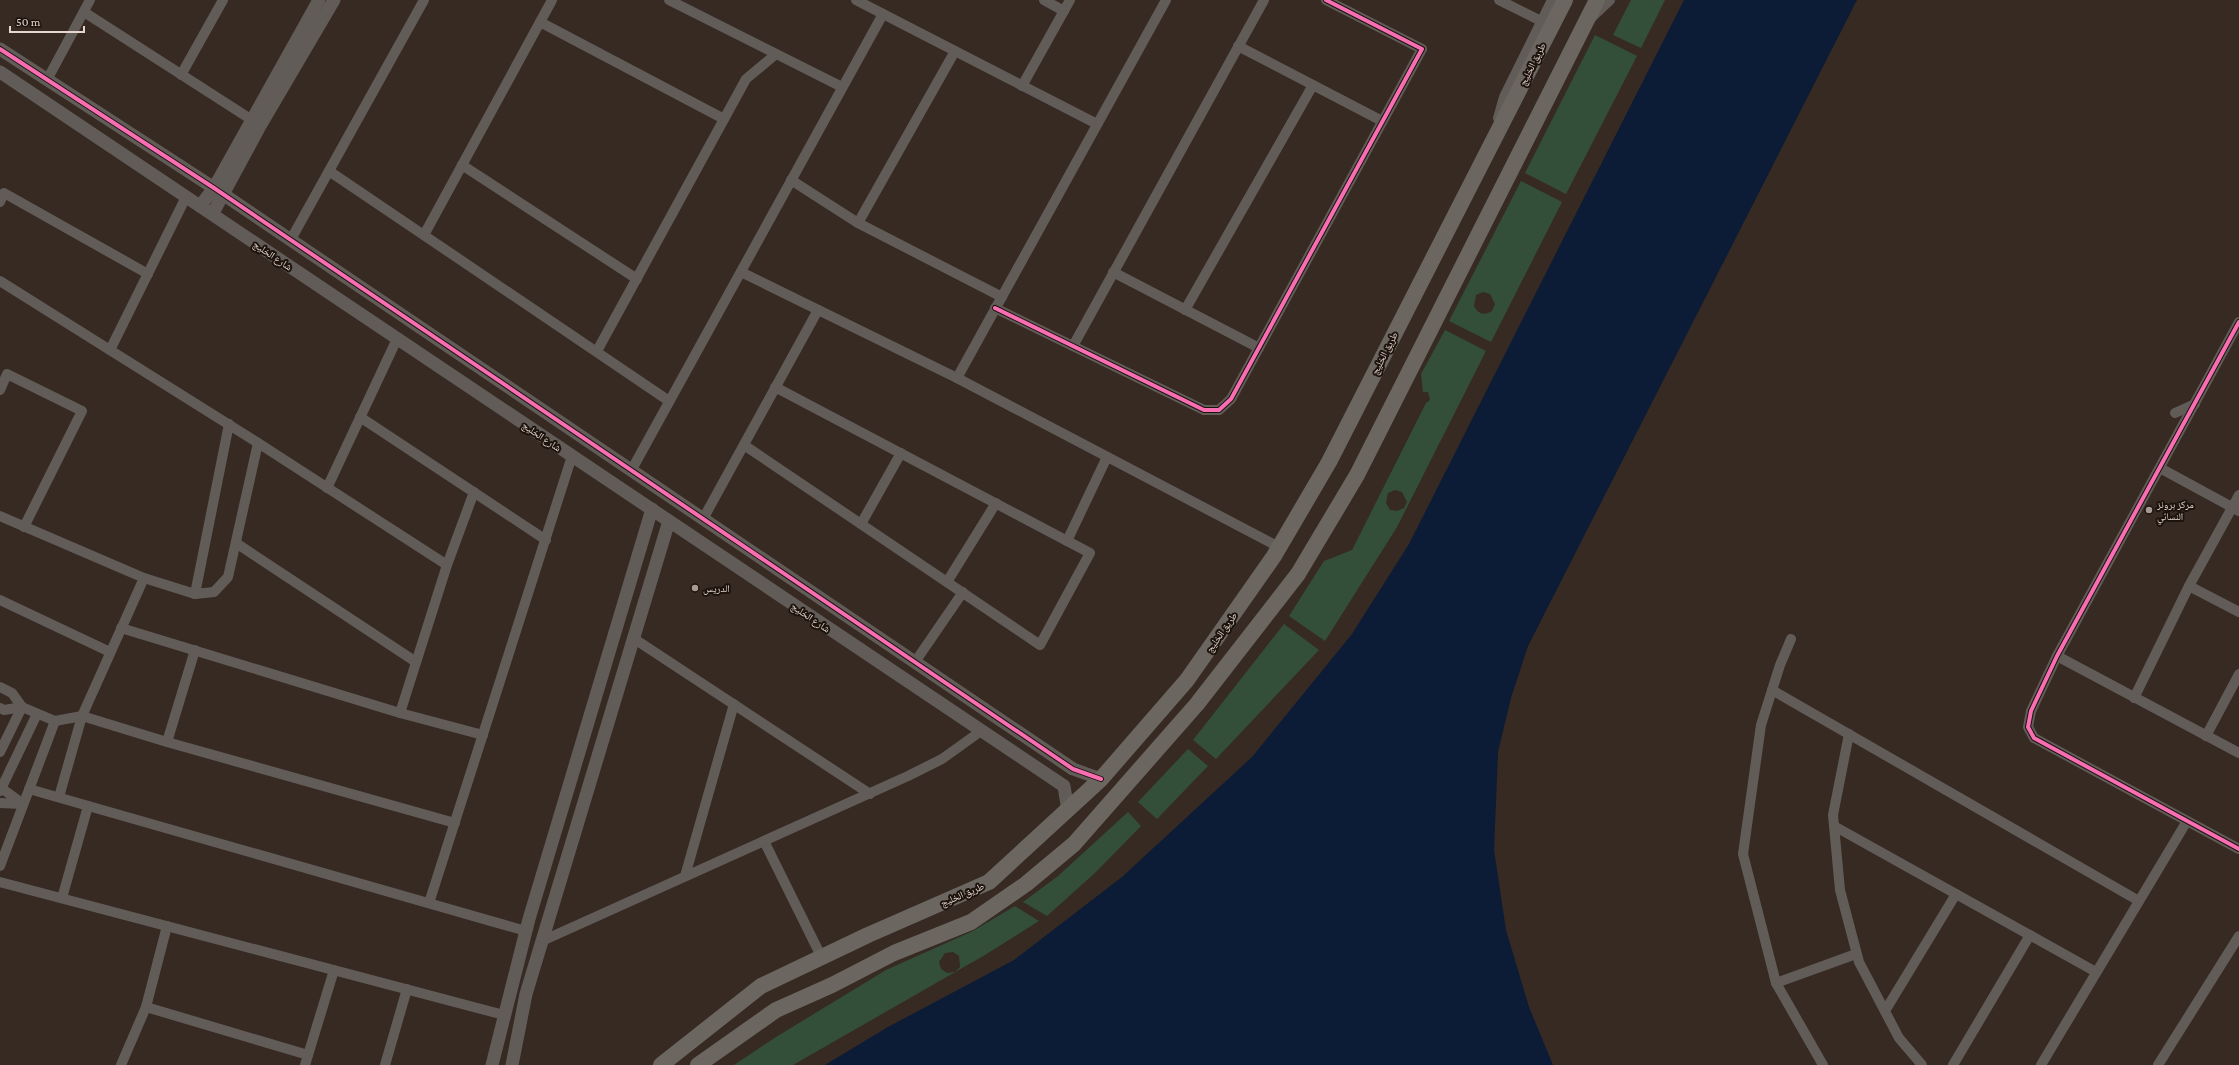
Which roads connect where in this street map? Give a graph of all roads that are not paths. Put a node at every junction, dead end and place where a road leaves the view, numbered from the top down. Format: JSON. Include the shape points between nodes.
{"nodes":[{"id":1,"x":90,"y":0,"type":"edge"},
{"id":2,"x":222,"y":0,"type":"edge"},
{"id":3,"x":319,"y":0,"type":"edge"},
{"id":4,"x":334,"y":0,"type":"edge"},
{"id":5,"x":424,"y":0,"type":"edge"},
{"id":6,"x":552,"y":0,"type":"edge"},
{"id":7,"x":669,"y":0,"type":"edge"},
{"id":8,"x":856,"y":0,"type":"edge"},
{"id":9,"x":1044,"y":0,"type":"edge"},
{"id":10,"x":1070,"y":0,"type":"edge"},
{"id":11,"x":1166,"y":0,"type":"edge"},
{"id":12,"x":1264,"y":0,"type":"edge"},
{"id":13,"x":1326,"y":0,"type":"edge"},
{"id":14,"x":1499,"y":0,"type":"edge"},
{"id":15,"x":1597,"y":0,"type":"edge"},
{"id":16,"x":1610,"y":0,"type":"edge"},
{"id":17,"x":1552,"y":1,"type":"edge"},
{"id":18,"x":1064,"y":11,"type":"junction"},
{"id":19,"x":84,"y":12,"type":"junction"},
{"id":20,"x":883,"y":14,"type":"junction"},
{"id":21,"x":1541,"y":21,"type":"junction"},
{"id":22,"x":540,"y":22,"type":"junction"},
{"id":23,"x":1586,"y":22,"type":"junction"},
{"id":24,"x":1238,"y":46,"type":"junction"},
{"id":25,"x":0,"y":49,"type":"edge"},
{"id":26,"x":955,"y":51,"type":"junction"},
{"id":27,"x":776,"y":54,"type":"junction"},
{"id":28,"x":0,"y":72,"type":"edge"},
{"id":29,"x":181,"y":75,"type":"junction"},
{"id":30,"x":47,"y":80,"type":"junction"},
{"id":31,"x":1313,"y":85,"type":"junction"},
{"id":32,"x":1022,"y":86,"type":"junction"},
{"id":33,"x":842,"y":87,"type":"junction"},
{"id":34,"x":724,"y":119,"type":"junction"},
{"id":35,"x":252,"y":120,"type":"junction"},
{"id":36,"x":1382,"y":121,"type":"junction"},
{"id":37,"x":1097,"y":124,"type":"junction"},
{"id":38,"x":1491,"y":144,"type":"junction"},
{"id":39,"x":462,"y":165,"type":"junction"},
{"id":40,"x":329,"y":170,"type":"junction"},
{"id":41,"x":791,"y":180,"type":"junction"},
{"id":42,"x":219,"y":192,"type":"junction"},
{"id":43,"x":186,"y":197,"type":"junction"},
{"id":44,"x":0,"y":202,"type":"edge"},
{"id":45,"x":200,"y":206,"type":"junction"},
{"id":46,"x":213,"y":213,"type":"junction"},
{"id":47,"x":858,"y":223,"type":"junction"},
{"id":48,"x":424,"y":235,"type":"junction"},
{"id":49,"x":290,"y":241,"type":"junction"},
{"id":50,"x":740,"y":272,"type":"junction"},
{"id":51,"x":1113,"y":272,"type":"junction"},
{"id":52,"x":148,"y":274,"type":"junction"},
{"id":53,"x":637,"y":278,"type":"junction"},
{"id":54,"x":0,"y":281,"type":"edge"},
{"id":55,"x":1002,"y":297,"type":"junction"},
{"id":56,"x":996,"y":308,"type":"junction"},
{"id":57,"x":818,"y":310,"type":"junction"},
{"id":58,"x":1185,"y":310,"type":"junction"},
{"id":59,"x":2239,"y":322,"type":"edge"},
{"id":60,"x":397,"y":339,"type":"junction"},
{"id":61,"x":1073,"y":346,"type":"junction"},
{"id":62,"x":1259,"y":348,"type":"junction"},
{"id":63,"x":110,"y":350,"type":"junction"},
{"id":64,"x":597,"y":352,"type":"junction"},
{"id":65,"x":957,"y":378,"type":"junction"},
{"id":66,"x":775,"y":387,"type":"junction"},
{"id":67,"x":0,"y":390,"type":"edge"},
{"id":68,"x":669,"y":401,"type":"junction"},
{"id":69,"x":2195,"y":404,"type":"junction"},
{"id":70,"x":2175,"y":413,"type":"dead end"},
{"id":71,"x":360,"y":417,"type":"junction"},
{"id":72,"x":229,"y":424,"type":"junction"},
{"id":73,"x":258,"y":443,"type":"junction"},
{"id":74,"x":744,"y":445,"type":"junction"},
{"id":75,"x":901,"y":453,"type":"junction"},
{"id":76,"x":572,"y":456,"type":"junction"},
{"id":77,"x":1107,"y":457,"type":"junction"},
{"id":78,"x":2160,"y":468,"type":"junction"},
{"id":79,"x":631,"y":471,"type":"junction"},
{"id":80,"x":327,"y":488,"type":"junction"},
{"id":81,"x":474,"y":492,"type":"junction"},
{"id":82,"x":2239,"y":495,"type":"edge"},
{"id":83,"x":996,"y":503,"type":"junction"},
{"id":84,"x":2235,"y":508,"type":"edge"},
{"id":85,"x":652,"y":509,"type":"junction"},
{"id":86,"x":0,"y":516,"type":"edge"},
{"id":87,"x":703,"y":519,"type":"junction"},
{"id":88,"x":669,"y":521,"type":"junction"},
{"id":89,"x":861,"y":524,"type":"junction"},
{"id":90,"x":24,"y":527,"type":"junction"},
{"id":91,"x":546,"y":540,"type":"junction"},
{"id":92,"x":1067,"y":541,"type":"junction"},
{"id":93,"x":236,"y":543,"type":"junction"},
{"id":94,"x":1279,"y":547,"type":"junction"},
{"id":95,"x":447,"y":565,"type":"junction"},
{"id":96,"x":144,"y":578,"type":"junction"},
{"id":97,"x":947,"y":582,"type":"junction"},
{"id":98,"x":2189,"y":586,"type":"junction"},
{"id":99,"x":963,"y":592,"type":"junction"},
{"id":100,"x":195,"y":594,"type":"junction"},
{"id":101,"x":0,"y":600,"type":"edge"},
{"id":102,"x":2239,"y":612,"type":"edge"},
{"id":103,"x":121,"y":628,"type":"junction"},
{"id":104,"x":633,"y":638,"type":"junction"},
{"id":105,"x":1791,"y":639,"type":"dead end"},
{"id":106,"x":195,"y":650,"type":"junction"},
{"id":107,"x":110,"y":652,"type":"junction"},
{"id":108,"x":2057,"y":656,"type":"junction"},
{"id":109,"x":416,"y":662,"type":"junction"},
{"id":110,"x":915,"y":662,"type":"junction"},
{"id":111,"x":2239,"y":674,"type":"edge"},
{"id":112,"x":0,"y":687,"type":"edge"},
{"id":113,"x":1772,"y":690,"type":"junction"},
{"id":114,"x":2134,"y":698,"type":"junction"},
{"id":115,"x":734,"y":704,"type":"junction"},
{"id":116,"x":22,"y":707,"type":"junction"},
{"id":117,"x":0,"y":708,"type":"edge"},
{"id":118,"x":400,"y":713,"type":"junction"},
{"id":119,"x":37,"y":714,"type":"junction"},
{"id":120,"x":82,"y":716,"type":"junction"},
{"id":121,"x":54,"y":721,"type":"junction"},
{"id":122,"x":981,"y":731,"type":"junction"},
{"id":123,"x":1849,"y":734,"type":"junction"},
{"id":124,"x":483,"y":735,"type":"junction"},
{"id":125,"x":2206,"y":736,"type":"junction"},
{"id":126,"x":167,"y":742,"type":"junction"},
{"id":127,"x":0,"y":752,"type":"edge"},
{"id":128,"x":2239,"y":753,"type":"edge"},
{"id":129,"x":1101,"y":779,"type":"junction"},
{"id":130,"x":1,"y":789,"type":"edge"},
{"id":131,"x":29,"y":789,"type":"junction"},
{"id":132,"x":870,"y":794,"type":"junction"},
{"id":133,"x":59,"y":797,"type":"junction"},
{"id":134,"x":0,"y":803,"type":"edge"},
{"id":135,"x":23,"y":804,"type":"junction"},
{"id":136,"x":88,"y":806,"type":"junction"},
{"id":137,"x":1068,"y":811,"type":"junction"},
{"id":138,"x":2187,"y":821,"type":"junction"},
{"id":139,"x":455,"y":823,"type":"junction"},
{"id":140,"x":1834,"y":826,"type":"junction"},
{"id":141,"x":764,"y":841,"type":"junction"},
{"id":142,"x":2239,"y":849,"type":"edge"},
{"id":143,"x":0,"y":866,"type":"edge"},
{"id":144,"x":685,"y":876,"type":"junction"},
{"id":145,"x":0,"y":882,"type":"edge"},
{"id":146,"x":1956,"y":894,"type":"junction"},
{"id":147,"x":62,"y":898,"type":"junction"},
{"id":148,"x":2139,"y":901,"type":"junction"},
{"id":149,"x":429,"y":903,"type":"junction"},
{"id":150,"x":167,"y":926,"type":"junction"},
{"id":151,"x":526,"y":931,"type":"junction"},
{"id":152,"x":2030,"y":935,"type":"junction"},
{"id":153,"x":2238,"y":940,"type":"edge"},
{"id":154,"x":542,"y":941,"type":"junction"},
{"id":155,"x":1856,"y":954,"type":"junction"},
{"id":156,"x":822,"y":958,"type":"junction"},
{"id":157,"x":334,"y":970,"type":"junction"},
{"id":158,"x":2096,"y":972,"type":"junction"},
{"id":159,"x":1776,"y":983,"type":"junction"},
{"id":160,"x":407,"y":989,"type":"junction"},
{"id":161,"x":146,"y":1007,"type":"junction"},
{"id":162,"x":1885,"y":1011,"type":"junction"},
{"id":163,"x":504,"y":1015,"type":"junction"},
{"id":164,"x":308,"y":1055,"type":"junction"},
{"id":165,"x":121,"y":1065,"type":"edge"},
{"id":166,"x":305,"y":1065,"type":"edge"},
{"id":167,"x":385,"y":1065,"type":"edge"},
{"id":168,"x":492,"y":1065,"type":"edge"},
{"id":169,"x":512,"y":1065,"type":"edge"},
{"id":170,"x":661,"y":1065,"type":"edge"},
{"id":171,"x":698,"y":1065,"type":"edge"},
{"id":172,"x":1823,"y":1065,"type":"edge"},
{"id":173,"x":1922,"y":1065,"type":"edge"},
{"id":174,"x":1953,"y":1065,"type":"edge"},
{"id":175,"x":2041,"y":1065,"type":"edge"},
{"id":176,"x":2158,"y":1065,"type":"edge"}],
"edges":[{"from":1,"to":19,"type":"street"},
{"from":2,"to":29,"type":"street"},
{"from":3,"to":35,"type":"street"},
{"from":4,"to":42,"type":"street"},
{"from":5,"to":40,"type":"street"},
{"from":6,"to":22,"type":"street"},
{"from":7,"to":27,"type":"street"},
{"from":8,"to":20,"type":"street"},
{"from":9,"to":18,"type":"street"},
{"from":10,"to":18,"type":"street"},
{"from":11,"to":37,"type":"street"},
{"from":12,"to":24,"type":"street"},
{"from":13,"to":36,"type":"street","via":[[1422,49]]},
{"from":14,"to":21,"type":"street"},
{"from":15,"to":23,"type":"main road"},
{"from":16,"to":23,"type":"street"},
{"from":17,"to":21,"type":"street"},
{"from":17,"to":38,"type":"main road","name":"طريق الخليج"},
{"from":18,"to":32,"type":"street"},
{"from":19,"to":29,"type":"street"},
{"from":19,"to":30,"type":"street"},
{"from":20,"to":26,"type":"street"},
{"from":20,"to":33,"type":"street"},
{"from":21,"to":38,"type":"street","via":[[1504,98]]},
{"from":22,"to":34,"type":"street"},
{"from":22,"to":39,"type":"street"},
{"from":23,"to":171,"type":"main road","via":[[1357,475],[1298,574],[1192,710],[1074,844],[1026,884],[971,922],[894,953],[776,1010]]},
{"from":24,"to":31,"type":"street"},
{"from":24,"to":51,"type":"street"},
{"from":25,"to":30,"type":"street"},
{"from":26,"to":32,"type":"street"},
{"from":26,"to":47,"type":"street"},
{"from":27,"to":33,"type":"street"},
{"from":27,"to":34,"type":"street","via":[[746,79]]},
{"from":28,"to":43,"type":"street","name":"شارع الخليج"},
{"from":29,"to":35,"type":"street"},
{"from":30,"to":42,"type":"street"},
{"from":31,"to":36,"type":"street"},
{"from":31,"to":58,"type":"street"},
{"from":32,"to":37,"type":"street"},
{"from":33,"to":41,"type":"street"},
{"from":34,"to":53,"type":"street"},
{"from":35,"to":42,"type":"street"},
{"from":36,"to":62,"type":"street"},
{"from":37,"to":55,"type":"street"},
{"from":38,"to":94,"type":"main road","name":"طريق الخليج","via":[[1329,462]]},
{"from":39,"to":48,"type":"street"},
{"from":39,"to":53,"type":"street"},
{"from":40,"to":48,"type":"street"},
{"from":40,"to":49,"type":"street"},
{"from":41,"to":47,"type":"street"},
{"from":41,"to":50,"type":"street"},
{"from":42,"to":45,"type":"street"},
{"from":42,"to":46,"type":"street"},
{"from":42,"to":49,"type":"street"},
{"from":43,"to":45,"type":"street","name":"شارع الخليج"},
{"from":43,"to":52,"type":"street"},
{"from":44,"to":52,"type":"street","via":[[4,193]]},
{"from":45,"to":46,"type":"street","name":"شارع الخليج"},
{"from":46,"to":60,"type":"street","name":"شارع الخليج"},
{"from":47,"to":55,"type":"street"},
{"from":48,"to":64,"type":"street"},
{"from":49,"to":79,"type":"street"},
{"from":50,"to":57,"type":"street"},
{"from":50,"to":68,"type":"street"},
{"from":51,"to":58,"type":"street"},
{"from":51,"to":61,"type":"street"},
{"from":52,"to":63,"type":"street"},
{"from":53,"to":64,"type":"street"},
{"from":54,"to":63,"type":"street"},
{"from":55,"to":56,"type":"street"},
{"from":56,"to":61,"type":"street"},
{"from":56,"to":65,"type":"street"},
{"from":57,"to":65,"type":"street"},
{"from":57,"to":66,"type":"street"},
{"from":58,"to":62,"type":"street"},
{"from":59,"to":69,"type":"street"},
{"from":60,"to":71,"type":"street"},
{"from":60,"to":76,"type":"street","name":"شارع الخليج"},
{"from":61,"to":62,"type":"street","via":[[1204,410],[1219,410],[1231,399]]},
{"from":63,"to":72,"type":"street"},
{"from":64,"to":68,"type":"street"},
{"from":65,"to":77,"type":"street"},
{"from":66,"to":74,"type":"street"},
{"from":66,"to":75,"type":"street"},
{"from":67,"to":90,"type":"street","via":[[8,374],[82,411]]},
{"from":68,"to":79,"type":"street"},
{"from":69,"to":70,"type":"street"},
{"from":69,"to":78,"type":"street"},
{"from":71,"to":80,"type":"street"},
{"from":71,"to":81,"type":"street"},
{"from":72,"to":73,"type":"street"},
{"from":72,"to":100,"type":"street"},
{"from":73,"to":80,"type":"street"},
{"from":73,"to":93,"type":"street"},
{"from":74,"to":87,"type":"street"},
{"from":74,"to":89,"type":"street"},
{"from":75,"to":83,"type":"street"},
{"from":75,"to":89,"type":"street"},
{"from":76,"to":85,"type":"street","name":"شارع الخليج"},
{"from":76,"to":91,"type":"street"},
{"from":77,"to":92,"type":"street"},
{"from":77,"to":94,"type":"street"},
{"from":78,"to":84,"type":"street"},
{"from":78,"to":108,"type":"street"},
{"from":79,"to":87,"type":"street"},
{"from":80,"to":95,"type":"street"},
{"from":81,"to":91,"type":"street"},
{"from":81,"to":95,"type":"street"},
{"from":82,"to":84,"type":"street"},
{"from":83,"to":92,"type":"street"},
{"from":83,"to":97,"type":"street"},
{"from":84,"to":98,"type":"street"},
{"from":85,"to":88,"type":"street","name":"شارع الخليج"},
{"from":85,"to":151,"type":"street"},
{"from":86,"to":90,"type":"street"},
{"from":87,"to":110,"type":"street"},
{"from":88,"to":104,"type":"street"},
{"from":88,"to":122,"type":"street","name":"شارع الخليج"},
{"from":89,"to":97,"type":"street"},
{"from":90,"to":96,"type":"street"},
{"from":91,"to":124,"type":"street"},
{"from":92,"to":99,"type":"street","via":[[1090,553],[1040,645]]},
{"from":93,"to":100,"type":"street","via":[[228,577],[214,592]]},
{"from":93,"to":109,"type":"street"},
{"from":94,"to":129,"type":"main road","name":"طريق الخليج","via":[[1187,680]]},
{"from":95,"to":109,"type":"street"},
{"from":96,"to":100,"type":"street"},
{"from":96,"to":103,"type":"street"},
{"from":97,"to":99,"type":"street"},
{"from":98,"to":102,"type":"street"},
{"from":98,"to":114,"type":"street"},
{"from":99,"to":110,"type":"street"},
{"from":101,"to":107,"type":"street"},
{"from":103,"to":106,"type":"street"},
{"from":103,"to":107,"type":"street"},
{"from":104,"to":115,"type":"street"},
{"from":104,"to":154,"type":"street"},
{"from":105,"to":113,"type":"street"},
{"from":106,"to":118,"type":"street"},
{"from":106,"to":126,"type":"street"},
{"from":107,"to":120,"type":"street"},
{"from":108,"to":114,"type":"street"},
{"from":108,"to":138,"type":"street","via":[[2031,711],[2028,727],[2034,738]]},
{"from":109,"to":118,"type":"street"},
{"from":110,"to":129,"type":"street","via":[[1073,769]]},
{"from":111,"to":125,"type":"street"},
{"from":112,"to":116,"type":"street","via":[[12,693]]},
{"from":113,"to":123,"type":"street"},
{"from":113,"to":159,"type":"street","via":[[1761,725],[1743,854]]},
{"from":114,"to":125,"type":"street"},
{"from":115,"to":132,"type":"street"},
{"from":115,"to":144,"type":"street"},
{"from":116,"to":117,"type":"street","via":[[4,710]]},
{"from":116,"to":119,"type":"street"},
{"from":116,"to":127,"type":"street"},
{"from":118,"to":124,"type":"street"},
{"from":119,"to":121,"type":"street"},
{"from":119,"to":130,"type":"street"},
{"from":120,"to":121,"type":"street"},
{"from":120,"to":126,"type":"street"},
{"from":120,"to":133,"type":"street"},
{"from":121,"to":131,"type":"street"},
{"from":122,"to":132,"type":"street","via":[[942,759]]},
{"from":122,"to":137,"type":"street","name":"شارع الخليج","via":[[1064,786]]},
{"from":123,"to":140,"type":"street","via":[[1833,815]]},
{"from":123,"to":148,"type":"street"},
{"from":124,"to":139,"type":"street"},
{"from":125,"to":128,"type":"street"},
{"from":126,"to":139,"type":"street"},
{"from":129,"to":137,"type":"main road","name":"طريق الخليج"},
{"from":130,"to":135,"type":"street"},
{"from":131,"to":133,"type":"street"},
{"from":131,"to":135,"type":"street"},
{"from":132,"to":141,"type":"street"},
{"from":133,"to":136,"type":"street"},
{"from":134,"to":135,"type":"street"},
{"from":135,"to":143,"type":"street"},
{"from":136,"to":147,"type":"street"},
{"from":136,"to":149,"type":"street"},
{"from":137,"to":156,"type":"main road","name":"طريق الخليج","via":[[989,882]]},
{"from":138,"to":142,"type":"street"},
{"from":138,"to":148,"type":"street"},
{"from":139,"to":149,"type":"street"},
{"from":140,"to":146,"type":"street"},
{"from":140,"to":155,"type":"street","via":[[1840,890]]},
{"from":141,"to":144,"type":"street"},
{"from":141,"to":156,"type":"street"},
{"from":144,"to":154,"type":"street"},
{"from":145,"to":147,"type":"street"},
{"from":146,"to":152,"type":"street"},
{"from":146,"to":162,"type":"street"},
{"from":147,"to":150,"type":"street"},
{"from":148,"to":158,"type":"street"},
{"from":149,"to":151,"type":"street"},
{"from":150,"to":157,"type":"street"},
{"from":150,"to":161,"type":"street"},
{"from":151,"to":163,"type":"street"},
{"from":152,"to":158,"type":"street"},
{"from":152,"to":174,"type":"street"},
{"from":153,"to":176,"type":"street"},
{"from":154,"to":169,"type":"street","via":[[526,994]]},
{"from":155,"to":159,"type":"street"},
{"from":155,"to":162,"type":"street"},
{"from":156,"to":170,"type":"main road","name":"طريق الخليج","via":[[761,986]]},
{"from":157,"to":160,"type":"street"},
{"from":157,"to":164,"type":"street"},
{"from":158,"to":175,"type":"street"},
{"from":159,"to":172,"type":"street"},
{"from":160,"to":163,"type":"street"},
{"from":160,"to":167,"type":"street"},
{"from":161,"to":164,"type":"street"},
{"from":161,"to":165,"type":"street"},
{"from":162,"to":173,"type":"street","via":[[1899,1038]]},
{"from":163,"to":168,"type":"street"},
{"from":164,"to":166,"type":"street"}]}
